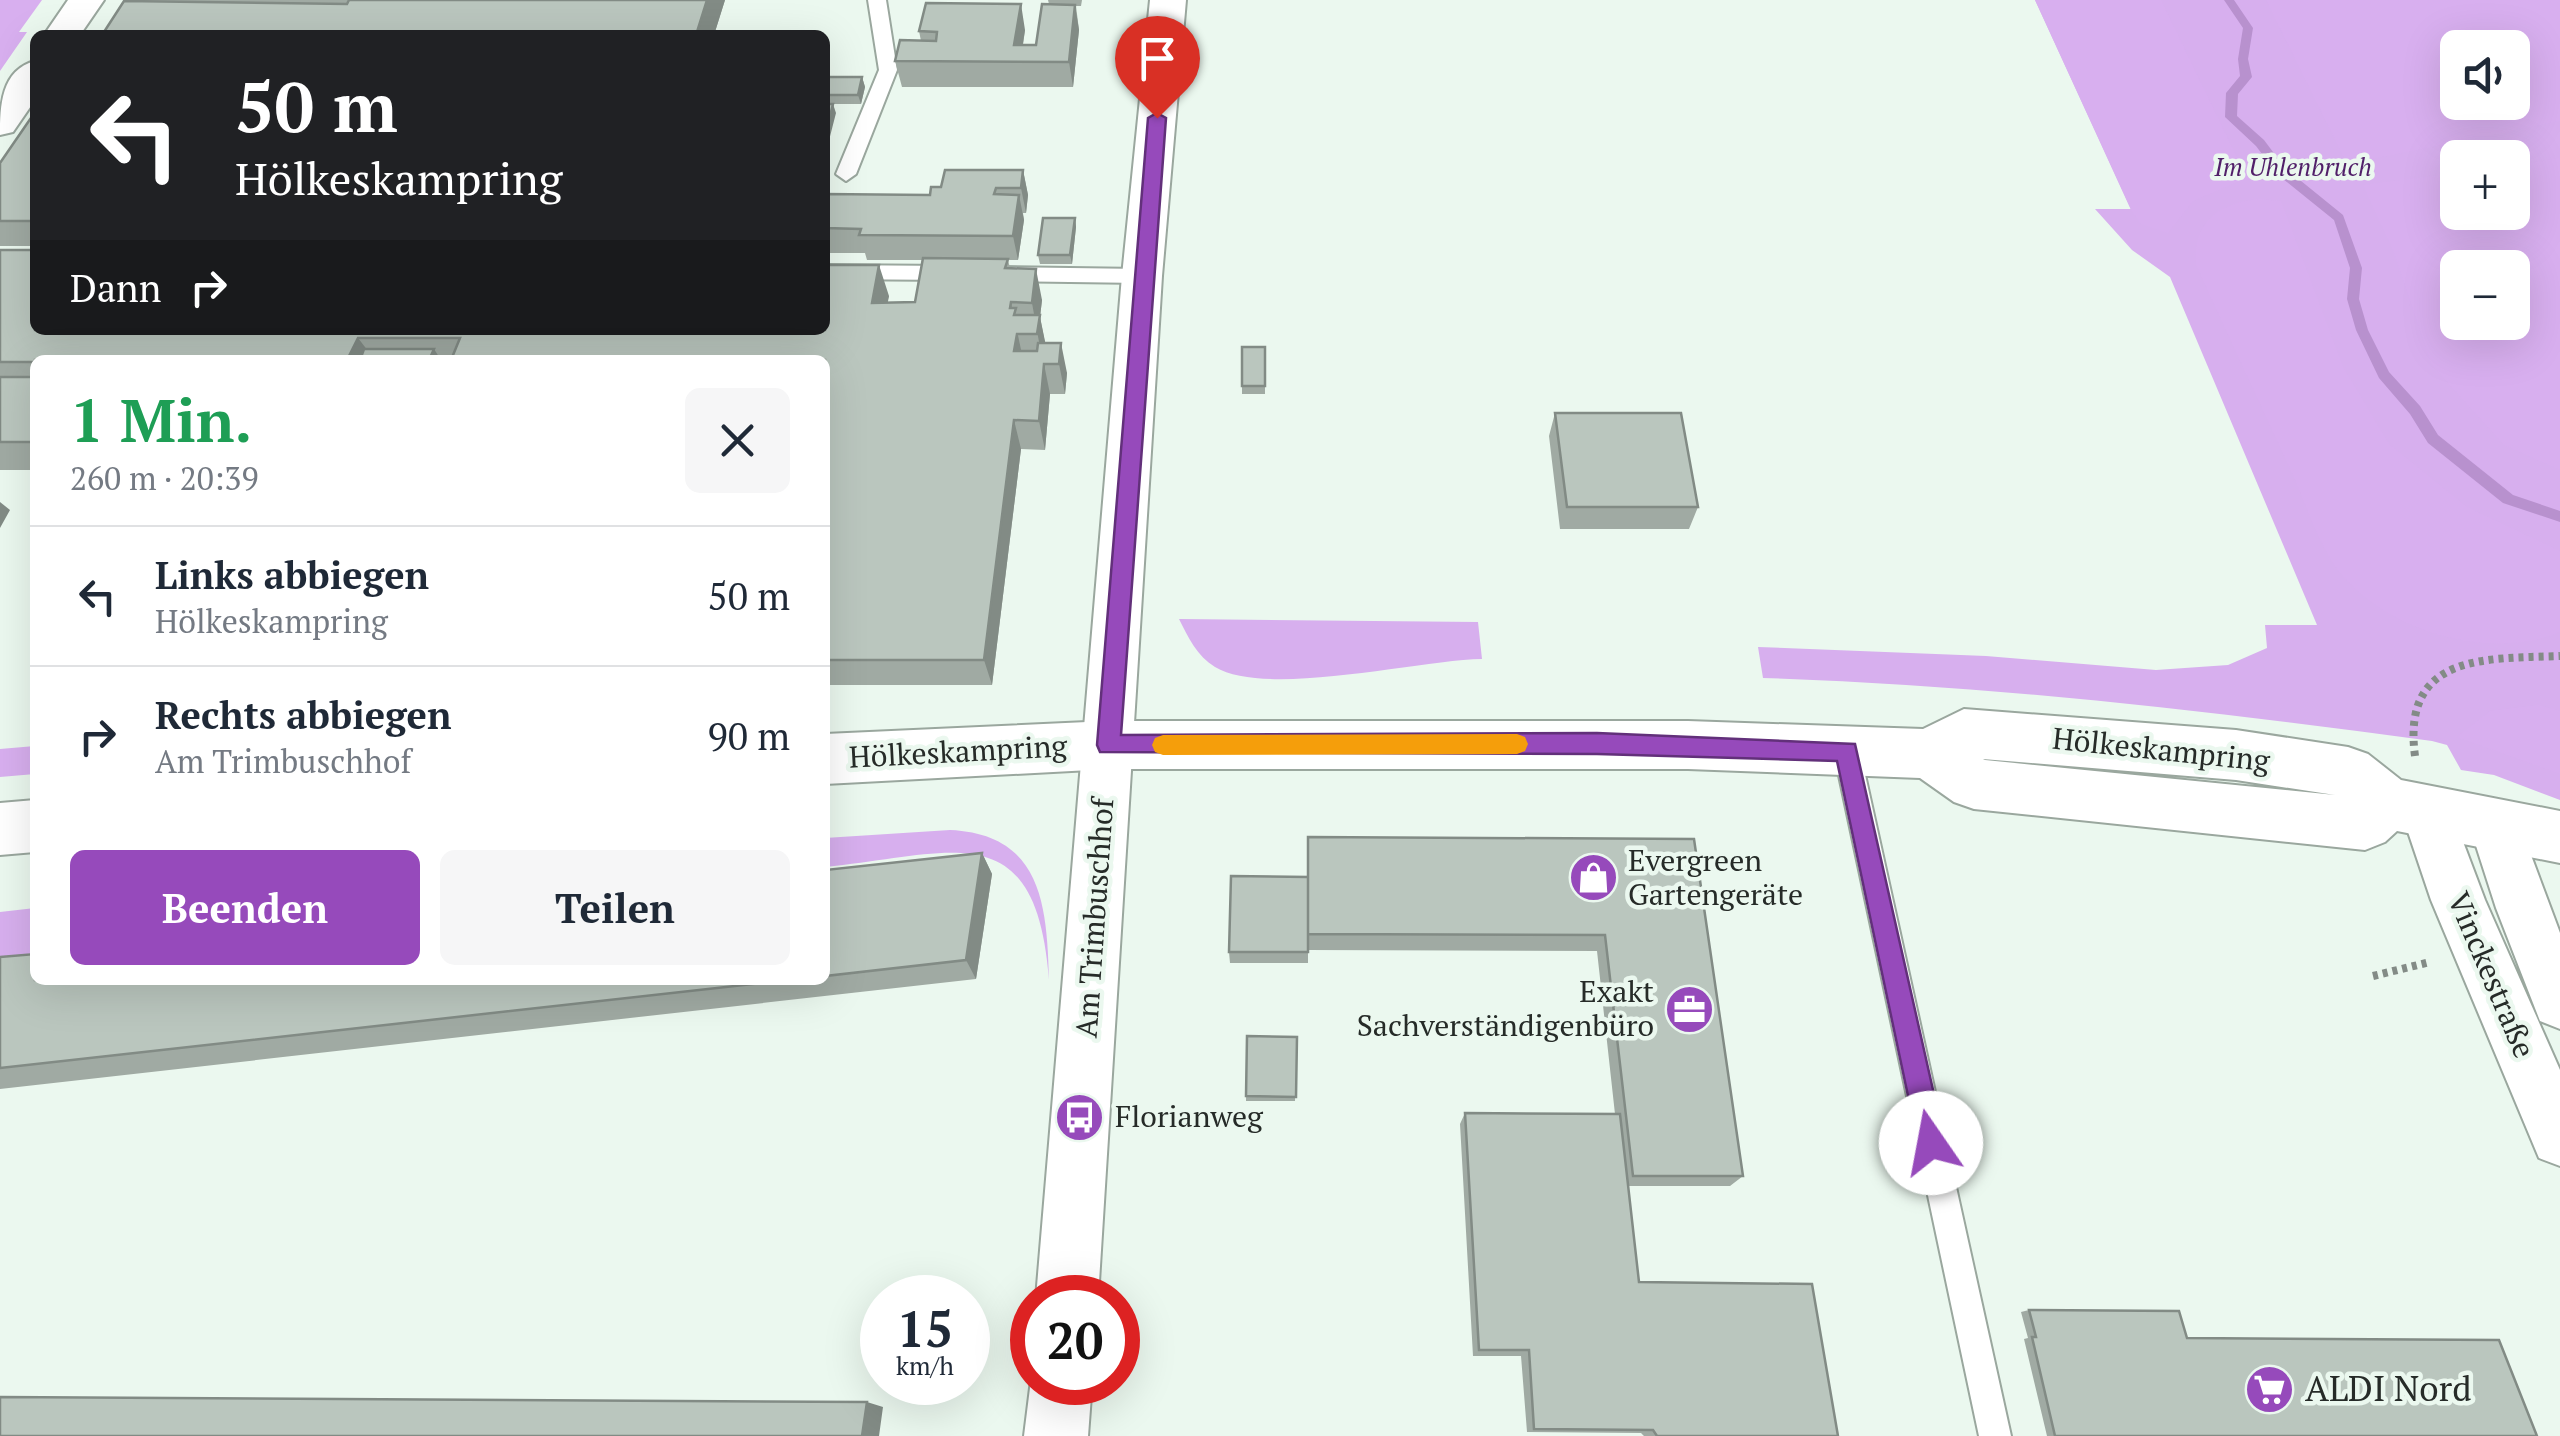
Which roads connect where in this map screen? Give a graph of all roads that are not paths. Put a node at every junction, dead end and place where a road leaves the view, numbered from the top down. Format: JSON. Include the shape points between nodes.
{"nodes":[{"id":1,"x":86,"y":0,"type":"edge"},
{"id":2,"x":877,"y":0,"type":"edge"},
{"id":3,"x":1168,"y":0,"type":"edge"},
{"id":4,"x":65,"y":30,"type":"edge"},
{"id":5,"x":30,"y":81,"type":"edge"},
{"id":6,"x":0,"y":124,"type":"edge"},
{"id":7,"x":846,"y":174,"type":"dead end"},
{"id":8,"x":830,"y":272,"type":"edge"},
{"id":9,"x":1142,"y":276,"type":"junction"},
{"id":10,"x":1108,"y":745,"type":"junction"},
{"id":11,"x":1847,"y":752,"type":"junction"},
{"id":12,"x":830,"y":758,"type":"edge"},
{"id":13,"x":2407,"y":807,"type":"junction"},
{"id":14,"x":2496,"y":824,"type":"junction"},
{"id":15,"x":30,"y":826,"type":"edge"},
{"id":16,"x":0,"y":829,"type":"edge"},
{"id":17,"x":2560,"y":838,"type":"edge"},
{"id":18,"x":2560,"y":1002,"type":"edge"},
{"id":19,"x":2560,"y":1137,"type":"edge"},
{"id":20,"x":1068,"y":1275,"type":"edge"},
{"id":21,"x":1058,"y":1405,"type":"edge"},
{"id":22,"x":1056,"y":1436,"type":"edge"},
{"id":23,"x":1995,"y":1436,"type":"edge"}],
"edges":[{"from":1,"to":4,"type":"street"},
{"from":2,"to":7,"type":"lane","via":[[888,70]]},
{"from":3,"to":9,"type":"street","name":"Am Trimbuschhof"},
{"from":5,"to":6,"type":"street"},
{"from":8,"to":9,"type":"lane"},
{"from":9,"to":10,"type":"street","name":"Am Trimbuschhof"},
{"from":10,"to":11,"type":"main road","name":"Hölkeskampring","via":[[1566,743]]},
{"from":10,"to":12,"type":"main road","name":"Hölkeskampring"},
{"from":10,"to":20,"type":"street","name":"Am Trimbuschhof"},
{"from":11,"to":13,"type":"main road","name":"Hölkeskampring","via":[[1930,754],[1974,784],[2365,824]]},
{"from":11,"to":23,"type":"lane"},
{"from":13,"to":14,"type":"main road"},
{"from":13,"to":19,"type":"street","name":"Vinckestraße","via":[[2458,900]]},
{"from":14,"to":17,"type":"main road"},
{"from":14,"to":18,"type":"street","name":"Vinckestraße"},
{"from":15,"to":16,"type":"main road"},
{"from":21,"to":22,"type":"street"}]}
